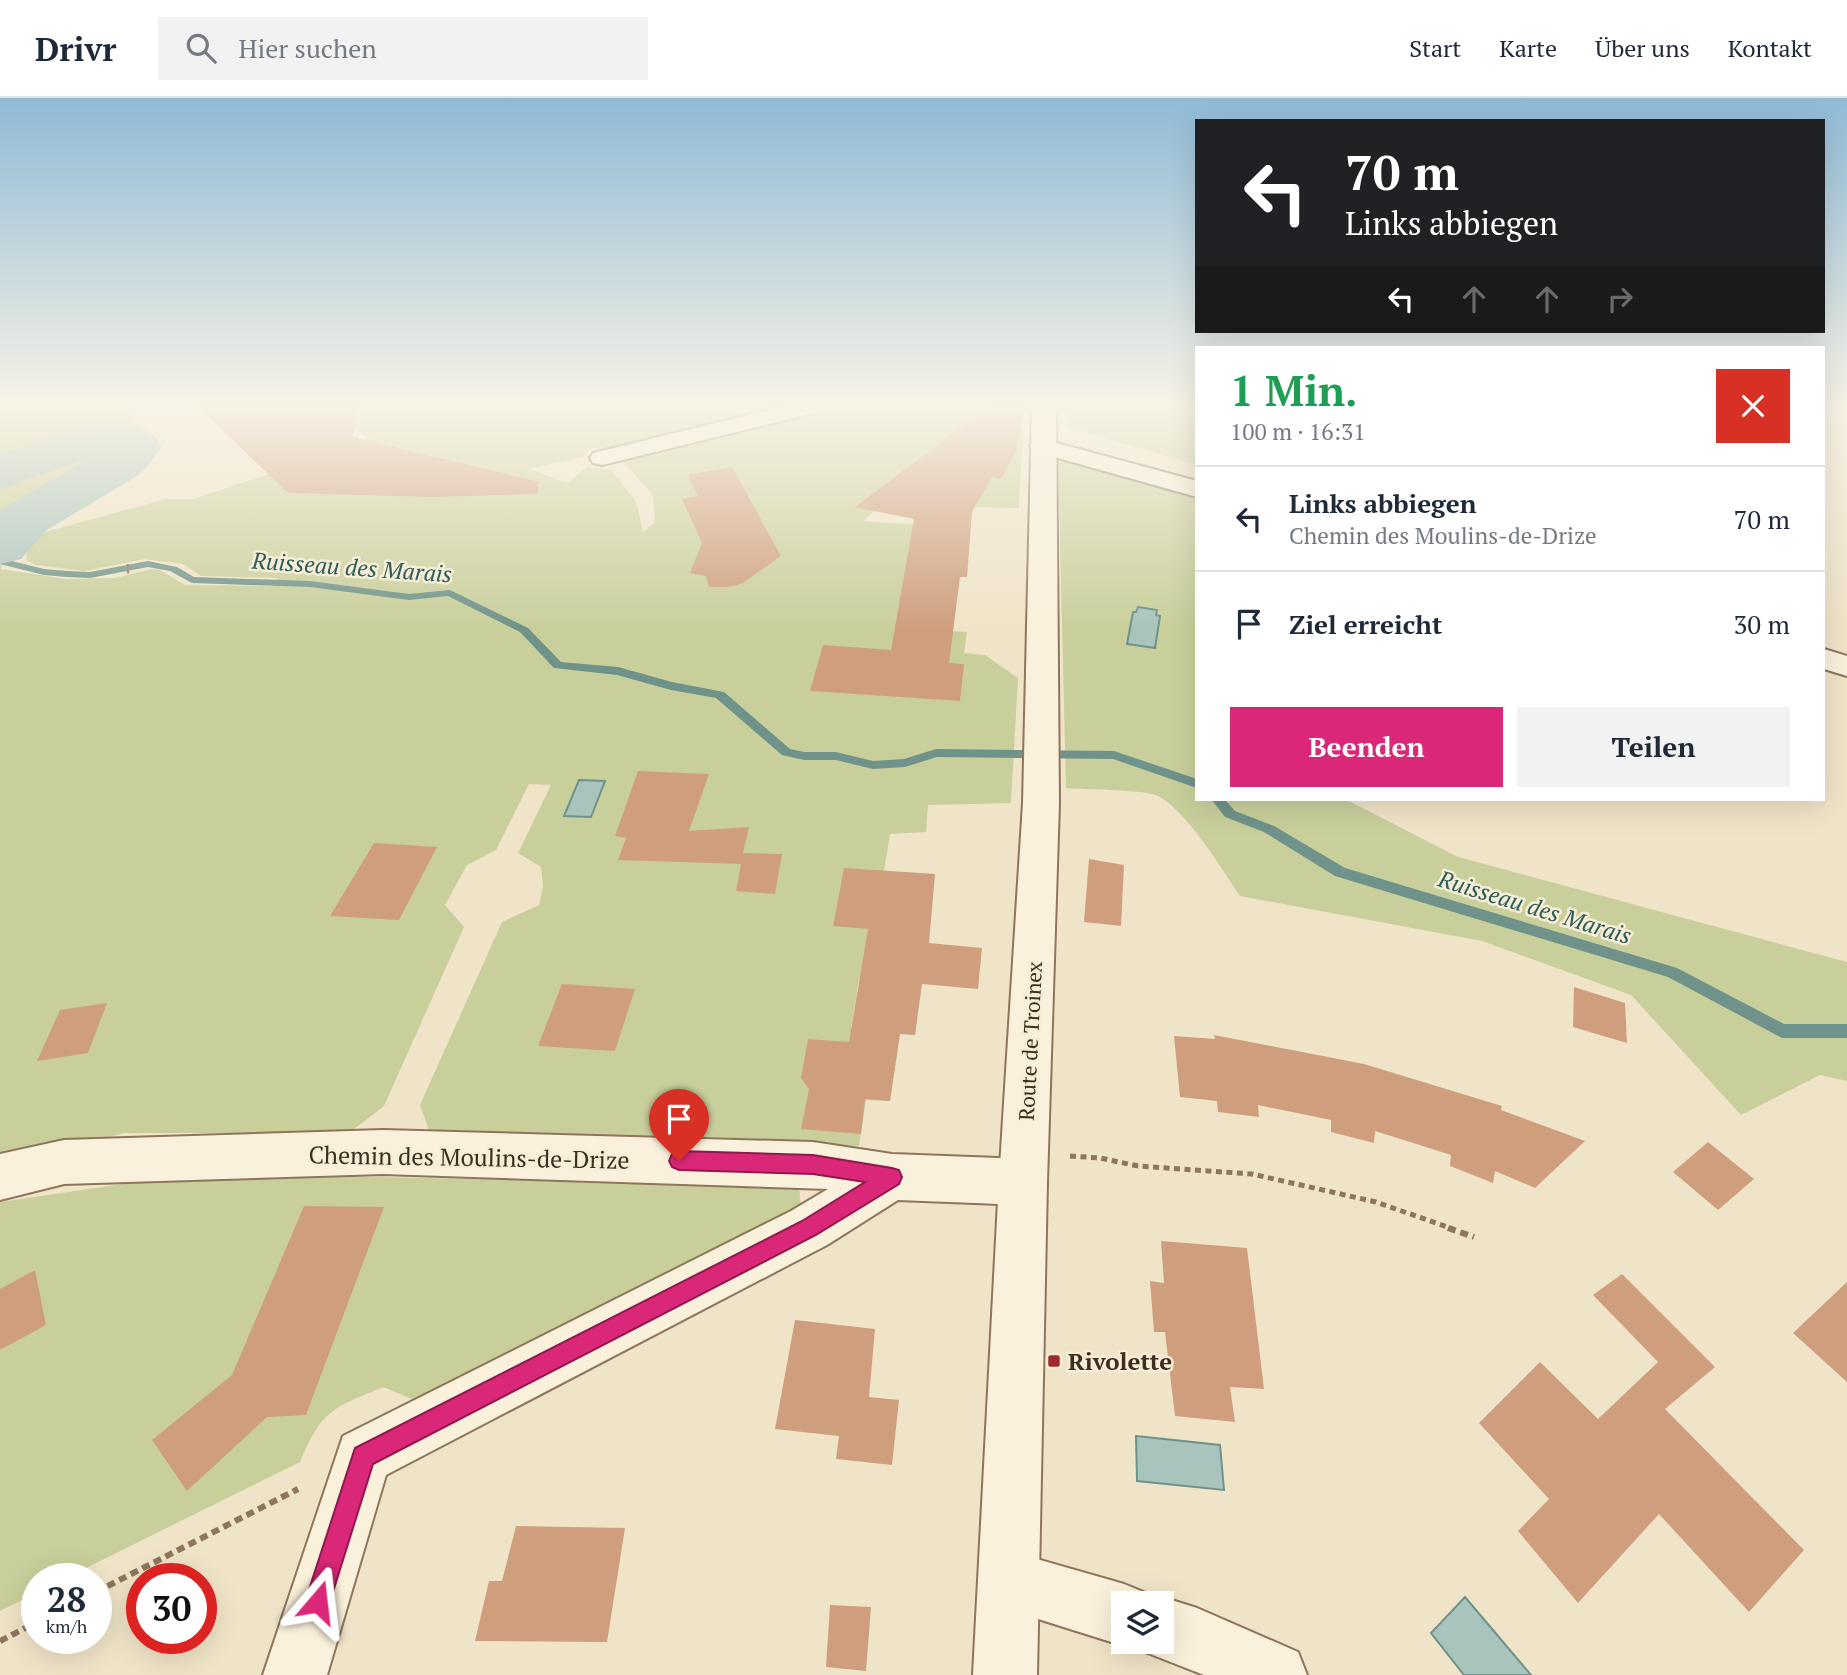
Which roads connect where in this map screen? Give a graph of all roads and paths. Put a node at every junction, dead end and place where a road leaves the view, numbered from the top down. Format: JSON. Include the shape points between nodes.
{"nodes":[{"id":1,"x":1043,"y":481,"type":"edge"},
{"id":2,"x":1176,"y":481,"type":"edge"},
{"id":3,"x":1195,"y":488,"type":"edge"},
{"id":4,"x":128,"y":564,"type":"dead end"},
{"id":5,"x":128,"y":575,"type":"dead end"},
{"id":6,"x":1825,"y":659,"type":"edge"},
{"id":7,"x":1847,"y":666,"type":"edge"},
{"id":8,"x":1041,"y":1168,"type":"junction"},
{"id":9,"x":0,"y":1177,"type":"edge"},
{"id":10,"x":892,"y":1177,"type":"junction"},
{"id":11,"x":1475,"y":1237,"type":"dead end"},
{"id":12,"x":363,"y":1456,"type":"junction"},
{"id":13,"x":1009,"y":1581,"type":"junction"},
{"id":14,"x":112,"y":1584,"type":"edge"},
{"id":15,"x":1111,"y":1611,"type":"edge"},
{"id":16,"x":21,"y":1630,"type":"edge"},
{"id":17,"x":1174,"y":1632,"type":"edge"},
{"id":18,"x":0,"y":1640,"type":"edge"},
{"id":19,"x":295,"y":1675,"type":"edge"},
{"id":20,"x":1005,"y":1675,"type":"edge"},
{"id":21,"x":1275,"y":1675,"type":"edge"}],
"edges":[{"from":1,"to":8,"type":"street","name":"Route de Troinex"},
{"from":2,"to":3,"type":"street"},
{"from":4,"to":5,"type":"path"},
{"from":6,"to":7,"type":"street"},
{"from":8,"to":10,"type":"street","name":"Chemin des Moulins-de-Drize"},
{"from":8,"to":11,"type":"path","via":[[1100,1158],[1138,1166],[1252,1174],[1376,1202]]},
{"from":8,"to":13,"type":"street","name":"Route de Troinex"},
{"from":9,"to":10,"type":"street","name":"Chemin des Moulins-de-Drize","via":[[64,1162],[383,1152],[813,1164]]},
{"from":10,"to":12,"type":"street","via":[[809,1228]]},
{"from":12,"to":14,"type":"path"},
{"from":12,"to":19,"type":"street"},
{"from":13,"to":15,"type":"street"},
{"from":13,"to":20,"type":"street","name":"Route de Troinex"},
{"from":16,"to":18,"type":"path"},
{"from":17,"to":21,"type":"street"}]}
